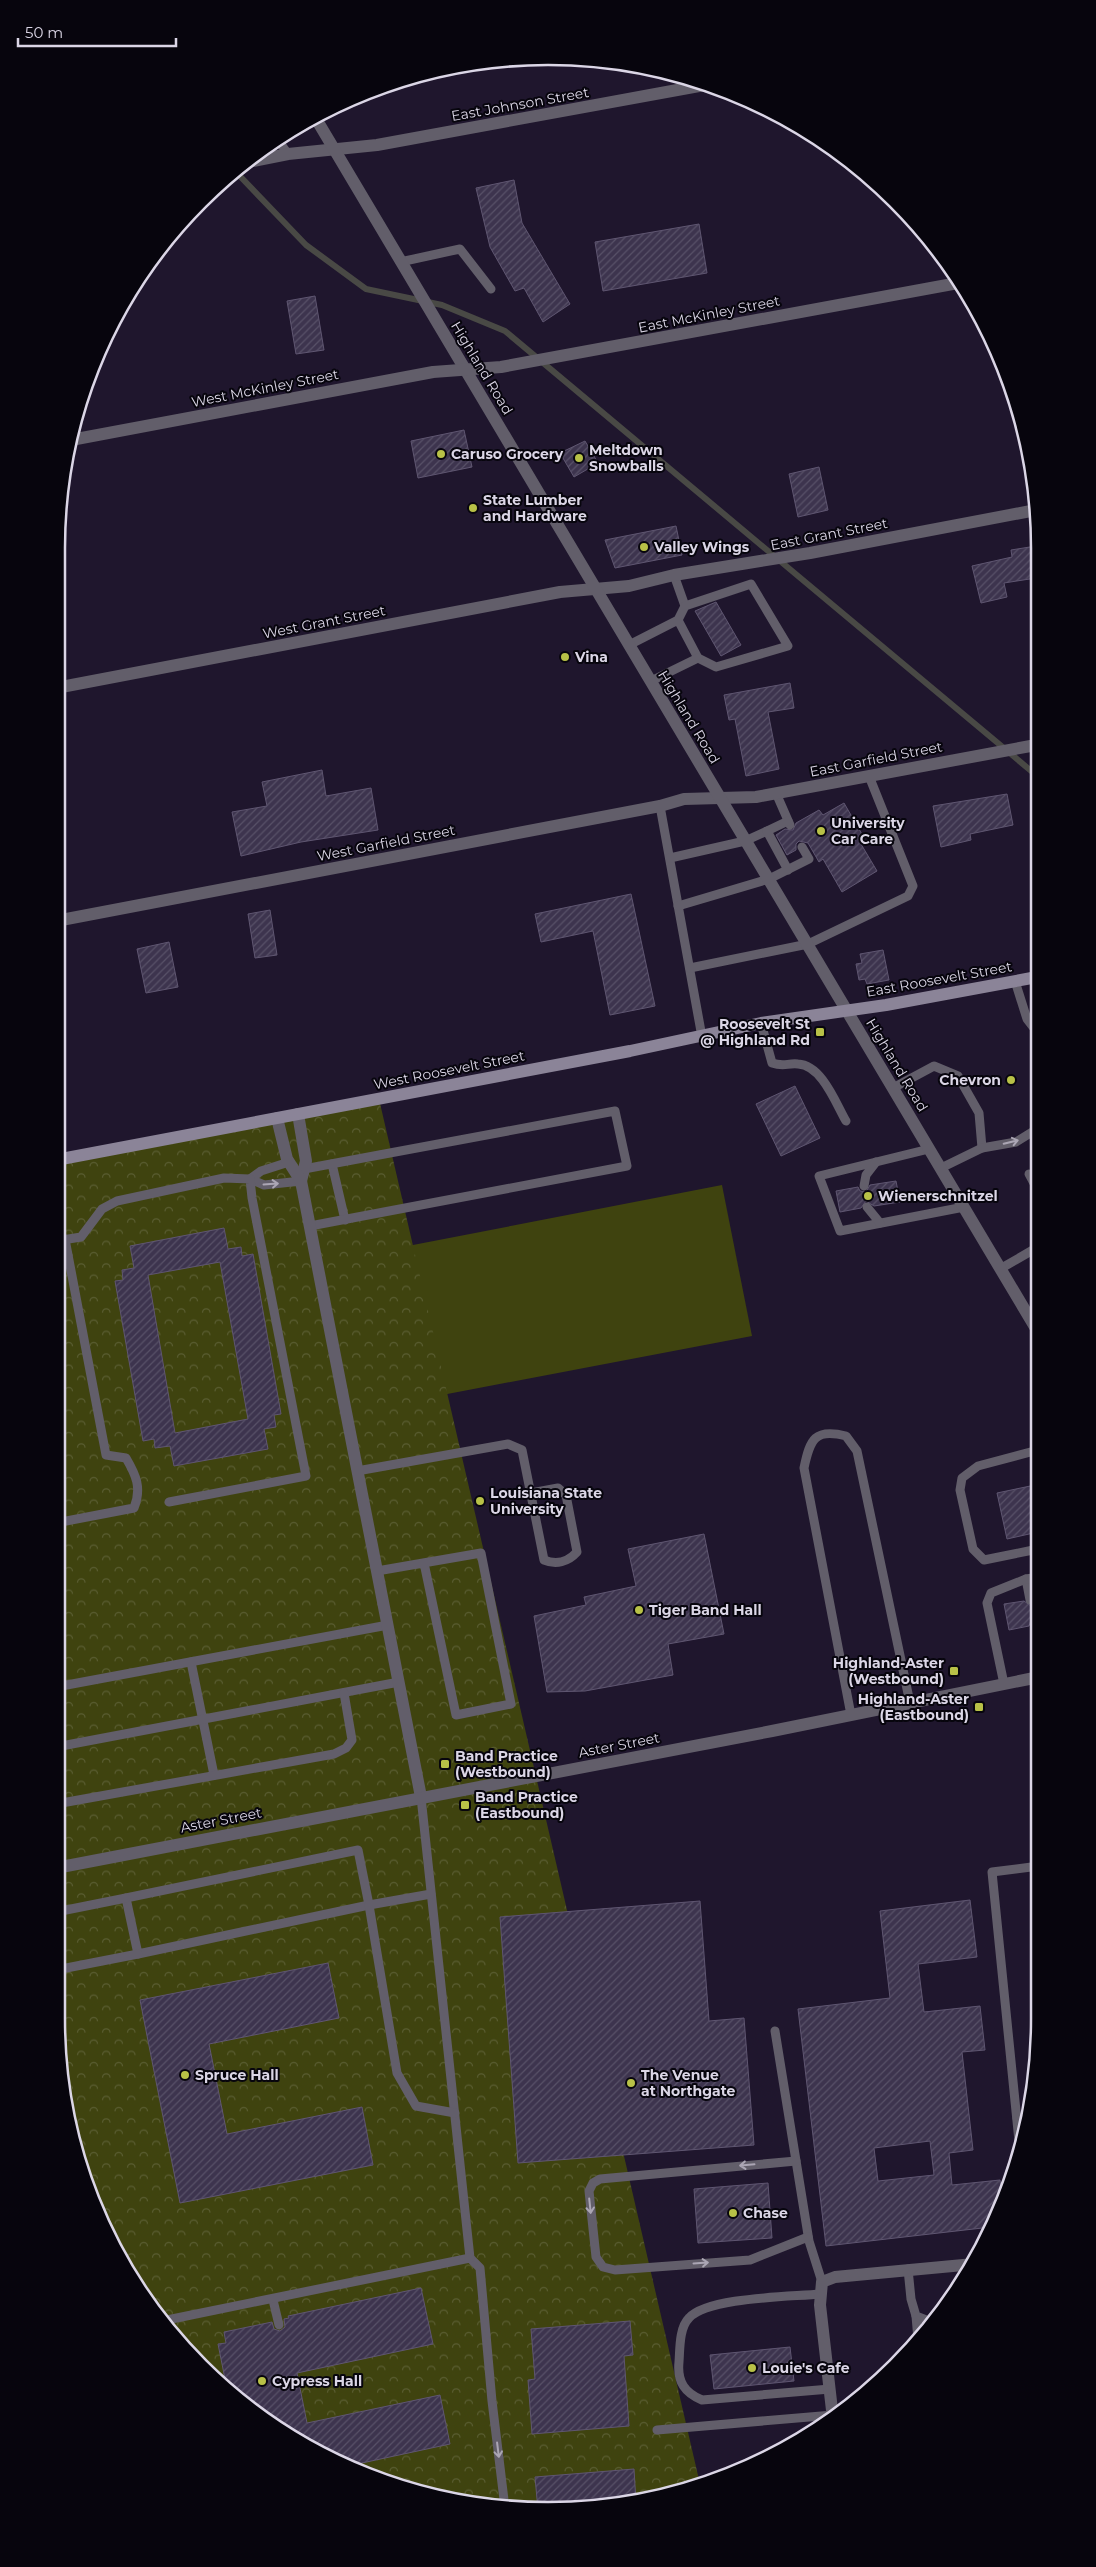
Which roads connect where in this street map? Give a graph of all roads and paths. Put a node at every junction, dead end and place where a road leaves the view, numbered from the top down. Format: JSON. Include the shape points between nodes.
{"nodes":[{"id":1,"x":692,"y":87,"type":"edge"},
{"id":2,"x":319,"y":123,"type":"edge"},
{"id":3,"x":282,"y":145,"type":"edge"},
{"id":4,"x":335,"y":150,"type":"junction"},
{"id":5,"x":288,"y":154,"type":"junction"},
{"id":6,"x":262,"y":159,"type":"edge"},
{"id":7,"x":400,"y":262,"type":"junction"},
{"id":8,"x":952,"y":284,"type":"edge"},
{"id":9,"x":491,"y":289,"type":"dead end"},
{"id":10,"x":466,"y":370,"type":"junction"},
{"id":11,"x":77,"y":439,"type":"edge"},
{"id":12,"x":1030,"y":511,"type":"edge"},
{"id":13,"x":674,"y":575,"type":"junction"},
{"id":14,"x":598,"y":589,"type":"junction"},
{"id":15,"x":685,"y":606,"type":"junction"},
{"id":16,"x":678,"y":620,"type":"junction"},
{"id":17,"x":629,"y":645,"type":"junction"},
{"id":18,"x":698,"y":658,"type":"junction"},
{"id":19,"x":651,"y":681,"type":"junction"},
{"id":20,"x":65,"y":686,"type":"edge"},
{"id":21,"x":1031,"y":745,"type":"edge"},
{"id":22,"x":869,"y":776,"type":"junction"},
{"id":23,"x":776,"y":793,"type":"junction"},
{"id":24,"x":721,"y":799,"type":"junction"},
{"id":25,"x":660,"y":806,"type":"junction"},
{"id":26,"x":766,"y":831,"type":"junction"},
{"id":27,"x":745,"y":841,"type":"junction"},
{"id":28,"x":802,"y":847,"type":"dead end"},
{"id":29,"x":670,"y":858,"type":"junction"},
{"id":30,"x":788,"y":870,"type":"junction"},
{"id":31,"x":769,"y":879,"type":"junction"},
{"id":32,"x":678,"y":906,"type":"junction"},
{"id":33,"x":65,"y":919,"type":"edge"},
{"id":34,"x":808,"y":944,"type":"junction"},
{"id":35,"x":690,"y":968,"type":"junction"},
{"id":36,"x":1031,"y":978,"type":"edge"},
{"id":37,"x":1015,"y":981,"type":"junction"},
{"id":38,"x":847,"y":1010,"type":"junction"},
{"id":39,"x":761,"y":1024,"type":"junction"},
{"id":40,"x":1031,"y":1024,"type":"edge"},
{"id":41,"x":702,"y":1037,"type":"junction"},
{"id":42,"x":893,"y":1088,"type":"junction"},
{"id":43,"x":298,"y":1114,"type":"junction"},
{"id":44,"x":277,"y":1118,"type":"junction"},
{"id":45,"x":846,"y":1122,"type":"dead end"},
{"id":46,"x":1031,"y":1133,"type":"edge"},
{"id":47,"x":982,"y":1148,"type":"junction"},
{"id":48,"x":929,"y":1149,"type":"junction"},
{"id":49,"x":65,"y":1158,"type":"edge"},
{"id":50,"x":289,"y":1162,"type":"junction"},
{"id":51,"x":876,"y":1162,"type":"junction"},
{"id":52,"x":332,"y":1164,"type":"junction"},
{"id":53,"x":940,"y":1168,"type":"junction"},
{"id":54,"x":1029,"y":1174,"type":"dead end"},
{"id":55,"x":302,"y":1175,"type":"junction"},
{"id":56,"x":1031,"y":1177,"type":"edge"},
{"id":57,"x":250,"y":1179,"type":"junction"},
{"id":58,"x":864,"y":1186,"type":"dead end"},
{"id":59,"x":867,"y":1207,"type":"dead end"},
{"id":60,"x":964,"y":1207,"type":"junction"},
{"id":61,"x":345,"y":1220,"type":"junction"},
{"id":62,"x":880,"y":1223,"type":"junction"},
{"id":63,"x":310,"y":1226,"type":"junction"},
{"id":64,"x":65,"y":1239,"type":"edge"},
{"id":65,"x":1031,"y":1251,"type":"edge"},
{"id":66,"x":65,"y":1259,"type":"edge"},
{"id":67,"x":1000,"y":1269,"type":"junction"},
{"id":68,"x":1031,"y":1320,"type":"edge"},
{"id":69,"x":1031,"y":1452,"type":"edge"},
{"id":70,"x":358,"y":1471,"type":"junction"},
{"id":71,"x":531,"y":1493,"type":"junction"},
{"id":72,"x":169,"y":1502,"type":"dead end"},
{"id":73,"x":65,"y":1521,"type":"edge"},
{"id":74,"x":1031,"y":1550,"type":"edge"},
{"id":75,"x":424,"y":1563,"type":"junction"},
{"id":76,"x":377,"y":1571,"type":"junction"},
{"id":77,"x":1031,"y":1578,"type":"edge"},
{"id":78,"x":1026,"y":1579,"type":"junction"},
{"id":79,"x":1030,"y":1600,"type":"dead end"},
{"id":80,"x":388,"y":1625,"type":"junction"},
{"id":81,"x":191,"y":1662,"type":"junction"},
{"id":82,"x":1031,"y":1679,"type":"edge"},
{"id":83,"x":399,"y":1682,"type":"junction"},
{"id":84,"x":1004,"y":1684,"type":"junction"},
{"id":85,"x":65,"y":1685,"type":"edge"},
{"id":86,"x":344,"y":1693,"type":"junction"},
{"id":87,"x":910,"y":1703,"type":"junction"},
{"id":88,"x":851,"y":1715,"type":"junction"},
{"id":89,"x":202,"y":1720,"type":"junction"},
{"id":90,"x":65,"y":1745,"type":"edge"},
{"id":91,"x":214,"y":1776,"type":"junction"},
{"id":92,"x":421,"y":1797,"type":"junction"},
{"id":93,"x":65,"y":1802,"type":"edge"},
{"id":94,"x":65,"y":1866,"type":"edge"},
{"id":95,"x":1031,"y":1867,"type":"edge"},
{"id":96,"x":432,"y":1894,"type":"junction"},
{"id":97,"x":126,"y":1898,"type":"junction"},
{"id":98,"x":369,"y":1906,"type":"junction"},
{"id":99,"x":65,"y":1910,"type":"edge"},
{"id":100,"x":138,"y":1954,"type":"junction"},
{"id":101,"x":65,"y":1968,"type":"edge"},
{"id":102,"x":775,"y":2031,"type":"dead end"},
{"id":103,"x":455,"y":2113,"type":"junction"},
{"id":104,"x":1017,"y":2118,"type":"junction"},
{"id":105,"x":1021,"y":2118,"type":"edge"},
{"id":106,"x":1018,"y":2130,"type":"edge"},
{"id":107,"x":796,"y":2161,"type":"junction"},
{"id":108,"x":808,"y":2237,"type":"junction"},
{"id":109,"x":470,"y":2258,"type":"junction"},
{"id":110,"x":963,"y":2265,"type":"edge"},
{"id":111,"x":908,"y":2269,"type":"junction"},
{"id":112,"x":821,"y":2288,"type":"junction"},
{"id":113,"x":273,"y":2300,"type":"junction"},
{"id":114,"x":916,"y":2316,"type":"junction"},
{"id":115,"x":170,"y":2319,"type":"edge"},
{"id":116,"x":925,"y":2320,"type":"edge"},
{"id":117,"x":279,"y":2325,"type":"dead end"},
{"id":118,"x":917,"y":2330,"type":"edge"},
{"id":119,"x":830,"y":2389,"type":"junction"},
{"id":120,"x":832,"y":2409,"type":"edge"},
{"id":121,"x":820,"y":2418,"type":"edge"},
{"id":122,"x":657,"y":2430,"type":"dead end"},
{"id":123,"x":504,"y":2500,"type":"edge"}],
"edges":[{"from":1,"to":4,"type":"street","name":"East Johnson Street"},
{"from":2,"to":4,"type":"street","name":"Highland Road"},
{"from":3,"to":5,"type":"lane"},
{"from":4,"to":5,"type":"street","name":"East Johnson Street"},
{"from":4,"to":7,"type":"street","name":"Highland Road"},
{"from":5,"to":6,"type":"street","name":"East Johnson Street"},
{"from":7,"to":9,"type":"lane","via":[[460,249]]},
{"from":7,"to":10,"type":"street","name":"Highland Road"},
{"from":8,"to":10,"type":"street","name":"East McKinley Street","via":[[572,355]]},
{"from":10,"to":11,"type":"street","name":"West McKinley Street","via":[[424,374]]},
{"from":10,"to":14,"type":"street","name":"Highland Road"},
{"from":12,"to":13,"type":"street","name":"East Grant Street"},
{"from":13,"to":14,"type":"street","name":"East Grant Street","via":[[629,586]]},
{"from":13,"to":15,"type":"lane"},
{"from":14,"to":17,"type":"street","name":"Highland Road"},
{"from":14,"to":20,"type":"street","name":"West Grant Street","via":[[560,592]]},
{"from":15,"to":16,"type":"lane"},
{"from":15,"to":18,"type":"lane","via":[[752,584],[788,646],[716,668]]},
{"from":16,"to":17,"type":"lane"},
{"from":16,"to":18,"type":"lane"},
{"from":17,"to":19,"type":"street","name":"Highland Road"},
{"from":18,"to":19,"type":"lane"},
{"from":19,"to":24,"type":"street","name":"Highland Road"},
{"from":21,"to":22,"type":"street","name":"East Garfield Street"},
{"from":22,"to":23,"type":"street","name":"East Garfield Street"},
{"from":22,"to":34,"type":"lane","via":[[913,886],[908,896]]},
{"from":23,"to":24,"type":"street","name":"East Garfield Street"},
{"from":23,"to":26,"type":"lane","via":[[790,823]]},
{"from":24,"to":25,"type":"street","name":"West Garfield Street","via":[[684,799]]},
{"from":24,"to":27,"type":"street","name":"Highland Road"},
{"from":25,"to":29,"type":"lane"},
{"from":25,"to":33,"type":"street","name":"West Garfield Street"},
{"from":26,"to":27,"type":"lane"},
{"from":26,"to":30,"type":"lane"},
{"from":27,"to":29,"type":"lane"},
{"from":27,"to":31,"type":"street","name":"Highland Road"},
{"from":28,"to":30,"type":"lane","via":[[809,859]]},
{"from":29,"to":32,"type":"lane"},
{"from":30,"to":31,"type":"lane"},
{"from":31,"to":32,"type":"lane"},
{"from":31,"to":34,"type":"street","name":"Highland Road"},
{"from":32,"to":35,"type":"lane"},
{"from":34,"to":35,"type":"lane"},
{"from":34,"to":38,"type":"street","name":"Highland Road"},
{"from":35,"to":41,"type":"lane"},
{"from":36,"to":37,"type":"main road","name":"East Roosevelt Street"},
{"from":37,"to":38,"type":"main road","name":"East Roosevelt Street"},
{"from":37,"to":40,"type":"lane"},
{"from":38,"to":39,"type":"main road","name":"West Roosevelt Street"},
{"from":38,"to":42,"type":"street","name":"Highland Road"},
{"from":39,"to":41,"type":"main road","name":"West Roosevelt Street"},
{"from":39,"to":45,"type":"lane","via":[[772,1063],[782,1067],[799,1064],[817,1072]]},
{"from":41,"to":43,"type":"main road","name":"West Roosevelt Street"},
{"from":42,"to":47,"type":"lane","via":[[934,1066],[958,1076],[979,1113]]},
{"from":42,"to":48,"type":"street","name":"Highland Road"},
{"from":43,"to":44,"type":"main road","name":"West Roosevelt Street"},
{"from":43,"to":55,"type":"street","via":[[306,1161]]},
{"from":44,"to":49,"type":"main road","name":"West Roosevelt Street"},
{"from":44,"to":50,"type":"street"},
{"from":47,"to":46,"type":"lane","one_way":true,"via":[[1016,1142]]},
{"from":47,"to":53,"type":"lane"},
{"from":48,"to":51,"type":"lane"},
{"from":48,"to":53,"type":"street","name":"Highland Road"},
{"from":50,"to":55,"type":"street"},
{"from":50,"to":57,"type":"lane","via":[[261,1171]]},
{"from":51,"to":58,"type":"lane","via":[[866,1175]]},
{"from":51,"to":62,"type":"lane","via":[[819,1176],[840,1231]]},
{"from":52,"to":55,"type":"lane"},
{"from":52,"to":61,"type":"lane"},
{"from":52,"to":61,"type":"lane","via":[[615,1111],[627,1166]]},
{"from":53,"to":60,"type":"street","name":"Highland Road"},
{"from":54,"to":56,"type":"lane"},
{"from":57,"to":55,"type":"lane","one_way":true,"via":[[264,1185]]},
{"from":55,"to":63,"type":"street"},
{"from":57,"to":64,"type":"lane","via":[[224,1178],[117,1201],[102,1209],[81,1237]]},
{"from":57,"to":72,"type":"lane","via":[[306,1476]]},
{"from":59,"to":62,"type":"lane"},
{"from":60,"to":62,"type":"lane"},
{"from":60,"to":67,"type":"street","name":"Highland Road"},
{"from":61,"to":63,"type":"lane"},
{"from":63,"to":70,"type":"street"},
{"from":65,"to":67,"type":"lane"},
{"from":66,"to":73,"type":"lane","via":[[106,1455],[126,1458],[136,1477],[138,1496],[134,1508]]},
{"from":67,"to":68,"type":"street","name":"Highland Road"},
{"from":69,"to":74,"type":"lane","via":[[978,1466],[962,1478],[960,1490],[974,1549],[984,1560]]},
{"from":70,"to":71,"type":"lane","via":[[508,1444],[522,1450]]},
{"from":70,"to":76,"type":"street"},
{"from":71,"to":71,"type":"lane","via":[[544,1560],[552,1563],[570,1560],[577,1552],[566,1495],[558,1488]]},
{"from":75,"to":75,"type":"lane","via":[[481,1553],[511,1704],[456,1715]]},
{"from":75,"to":76,"type":"lane"},
{"from":76,"to":80,"type":"street"},
{"from":77,"to":78,"type":"lane"},
{"from":78,"to":79,"type":"lane"},
{"from":78,"to":84,"type":"lane","via":[[991,1592],[987,1603]]},
{"from":80,"to":81,"type":"lane"},
{"from":80,"to":83,"type":"street"},
{"from":81,"to":85,"type":"lane"},
{"from":81,"to":89,"type":"lane"},
{"from":82,"to":84,"type":"street","name":"Aster Street"},
{"from":83,"to":86,"type":"lane"},
{"from":83,"to":92,"type":"street"},
{"from":84,"to":87,"type":"street","name":"Aster Street"},
{"from":86,"to":89,"type":"lane"},
{"from":86,"to":91,"type":"lane","via":[[352,1740],[346,1748],[334,1754]]},
{"from":87,"to":88,"type":"street","name":"Aster Street"},
{"from":87,"to":88,"type":"lane","via":[[857,1451],[846,1436],[831,1432],[816,1436],[809,1446],[804,1468]]},
{"from":88,"to":92,"type":"street","name":"Aster Street"},
{"from":89,"to":90,"type":"lane"},
{"from":89,"to":91,"type":"lane"},
{"from":91,"to":93,"type":"lane"},
{"from":92,"to":94,"type":"street","name":"Aster Street"},
{"from":92,"to":96,"type":"lane"},
{"from":95,"to":104,"type":"lane","via":[[992,1872]]},
{"from":96,"to":98,"type":"lane"},
{"from":96,"to":103,"type":"lane"},
{"from":97,"to":98,"type":"lane","via":[[358,1850]]},
{"from":97,"to":99,"type":"lane"},
{"from":97,"to":100,"type":"lane"},
{"from":98,"to":100,"type":"lane"},
{"from":98,"to":103,"type":"lane","via":[[397,2073],[416,2106]]},
{"from":100,"to":101,"type":"lane"},
{"from":102,"to":107,"type":"lane"},
{"from":103,"to":109,"type":"lane"},
{"from":104,"to":105,"type":"lane"},
{"from":104,"to":106,"type":"lane"},
{"from":107,"to":108,"type":"lane"},
{"from":107,"to":108,"type":"lane","one_way":true,"via":[[600,2179],[592,2183],[589,2191],[596,2257],[603,2267],[615,2270],[750,2260]]},
{"from":108,"to":112,"type":"lane"},
{"from":109,"to":113,"type":"lane"},
{"from":109,"to":123,"type":"lane","one_way":true,"via":[[480,2268]]},
{"from":110,"to":111,"type":"street"},
{"from":111,"to":112,"type":"street","via":[[836,2277]]},
{"from":111,"to":114,"type":"lane"},
{"from":112,"to":119,"type":"street"},
{"from":112,"to":119,"type":"lane","via":[[701,2309],[688,2318],[681,2338],[678,2367],[689,2395],[702,2400]]},
{"from":113,"to":115,"type":"lane"},
{"from":113,"to":117,"type":"lane"},
{"from":114,"to":116,"type":"lane"},
{"from":114,"to":118,"type":"lane"},
{"from":119,"to":120,"type":"street"},
{"from":121,"to":122,"type":"lane"}]}
